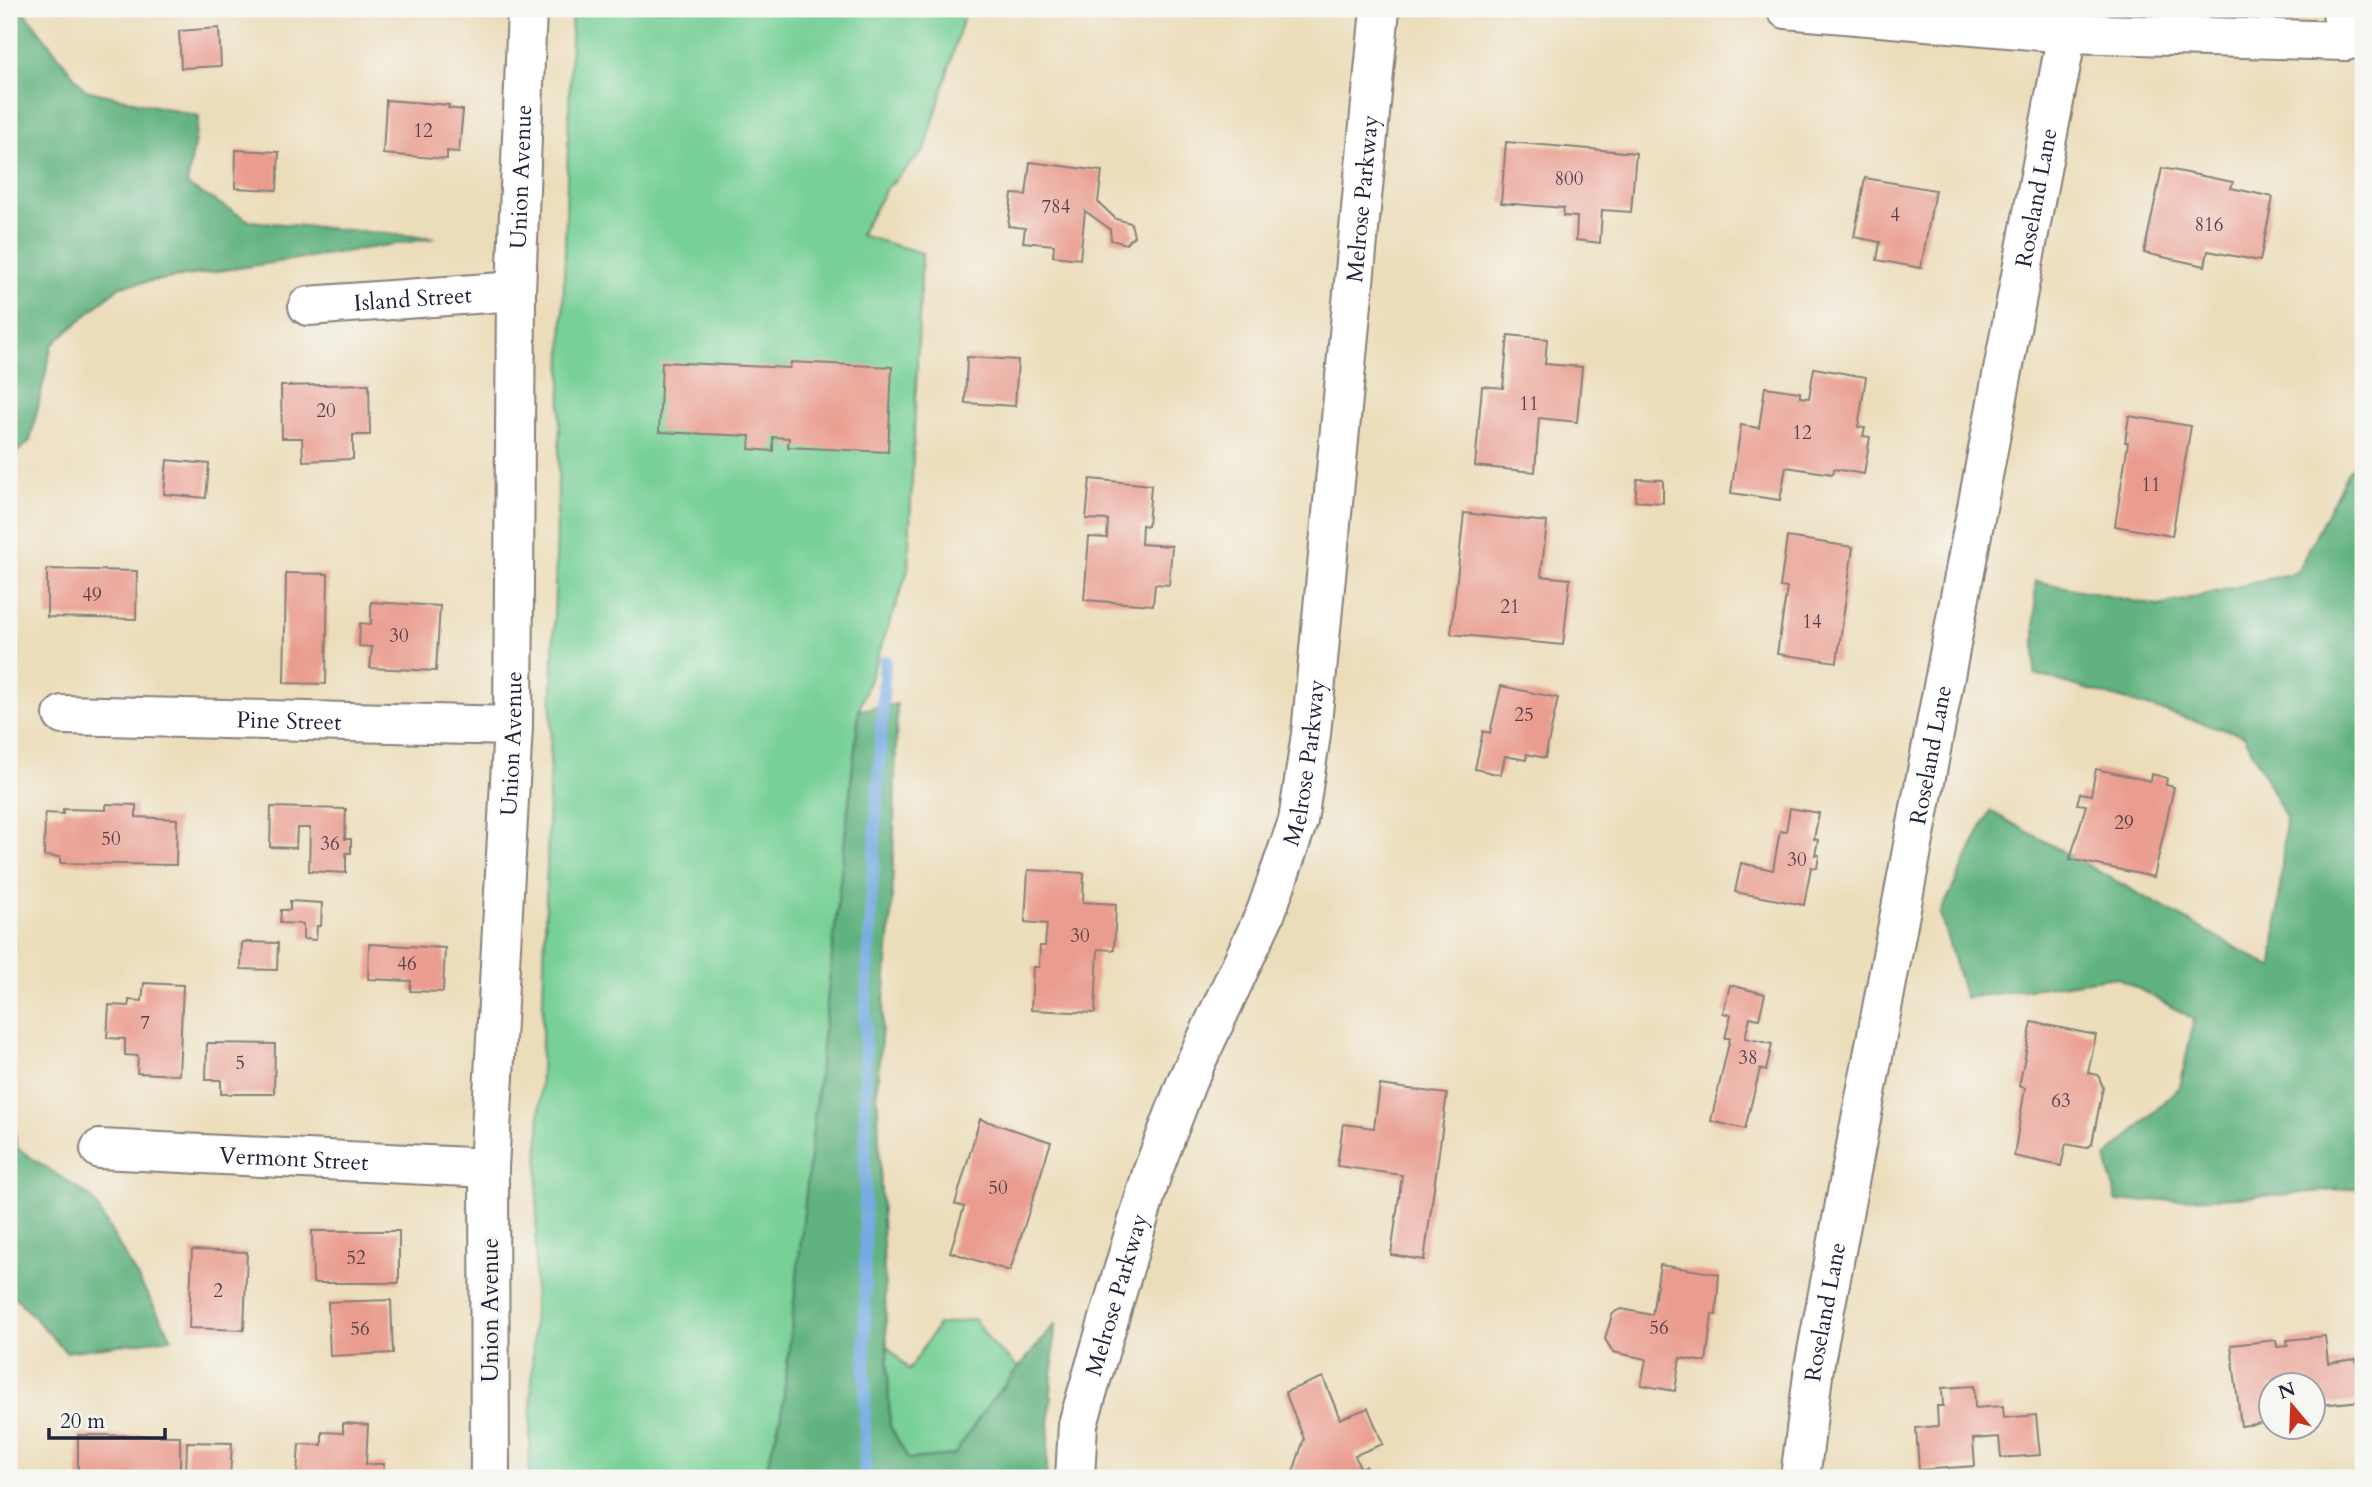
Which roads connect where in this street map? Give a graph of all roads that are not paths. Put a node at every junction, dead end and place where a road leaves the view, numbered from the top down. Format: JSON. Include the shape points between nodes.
{"nodes":[{"id":1,"x":527,"y":9,"type":"edge"},
{"id":2,"x":1380,"y":9,"type":"edge"},
{"id":3,"x":1786,"y":9,"type":"edge"},
{"id":4,"x":2350,"y":29,"type":"edge"},
{"id":5,"x":2067,"y":33,"type":"junction"},
{"id":6,"x":516,"y":292,"type":"junction"},
{"id":7,"x":308,"y":306,"type":"dead end"},
{"id":8,"x":63,"y":715,"type":"dead end"},
{"id":9,"x":513,"y":726,"type":"junction"},
{"id":10,"x":100,"y":1149,"type":"dead end"},
{"id":11,"x":489,"y":1168,"type":"junction"},
{"id":12,"x":490,"y":1478,"type":"edge"},
{"id":13,"x":1075,"y":1478,"type":"edge"},
{"id":14,"x":1800,"y":1478,"type":"edge"}],
"edges":[{"from":1,"to":6,"type":"street","name":"Union Avenue"},
{"from":2,"to":13,"type":"street","name":"Melrose Parkway","via":[[1311,734],[1298,821],[1266,912],[1187,1080],[1152,1173],[1078,1424]]},
{"from":3,"to":5,"type":"street"},
{"from":4,"to":5,"type":"street"},
{"from":5,"to":14,"type":"street","name":"Roseland Lane","via":[[1814,1367]]},
{"from":6,"to":7,"type":"street","name":"Island Street"},
{"from":6,"to":9,"type":"street","name":"Union Avenue"},
{"from":8,"to":9,"type":"street","name":"Pine Street"},
{"from":9,"to":11,"type":"street","name":"Union Avenue"},
{"from":10,"to":11,"type":"street","name":"Vermont Street"},
{"from":11,"to":12,"type":"street","name":"Union Avenue"}]}
